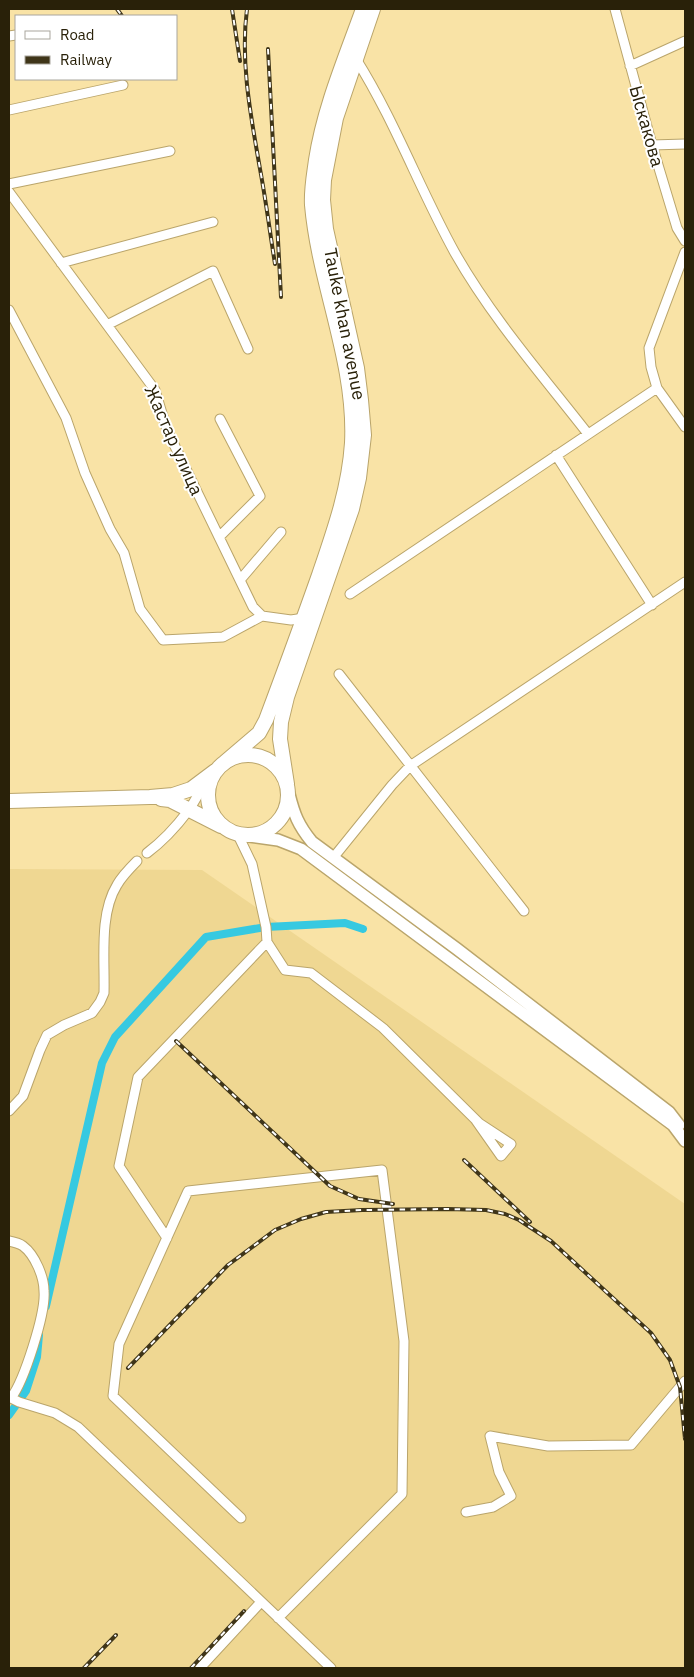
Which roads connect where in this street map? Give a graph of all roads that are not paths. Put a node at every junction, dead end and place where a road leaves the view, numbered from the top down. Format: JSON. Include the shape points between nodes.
{"nodes":[{"id":1,"x":363,"y":9,"type":"edge"},
{"id":2,"x":373,"y":9,"type":"edge"},
{"id":3,"x":615,"y":9,"type":"edge"},
{"id":4,"x":685,"y":41,"type":"edge"},
{"id":5,"x":356,"y":59,"type":"junction"},
{"id":6,"x":630,"y":66,"type":"junction"},
{"id":7,"x":123,"y":85,"type":"dead end"},
{"id":8,"x":9,"y":110,"type":"edge"},
{"id":9,"x":331,"y":116,"type":"junction"},
{"id":10,"x":685,"y":144,"type":"edge"},
{"id":11,"x":652,"y":145,"type":"junction"},
{"id":12,"x":170,"y":151,"type":"dead end"},
{"id":13,"x":9,"y":184,"type":"edge"},
{"id":14,"x":9,"y":192,"type":"edge"},
{"id":15,"x":213,"y":222,"type":"dead end"},
{"id":16,"x":685,"y":241,"type":"edge"},
{"id":17,"x":685,"y":252,"type":"edge"},
{"id":18,"x":61,"y":263,"type":"junction"},
{"id":19,"x":9,"y":310,"type":"edge"},
{"id":20,"x":107,"y":325,"type":"junction"},
{"id":21,"x":248,"y":349,"type":"dead end"},
{"id":22,"x":657,"y":388,"type":"junction"},
{"id":23,"x":220,"y":419,"type":"dead end"},
{"id":24,"x":685,"y":427,"type":"edge"},
{"id":25,"x":588,"y":434,"type":"junction"},
{"id":26,"x":556,"y":456,"type":"junction"},
{"id":27,"x":281,"y":532,"type":"dead end"},
{"id":28,"x":219,"y":537,"type":"junction"},
{"id":29,"x":240,"y":580,"type":"junction"},
{"id":30,"x":685,"y":582,"type":"edge"},
{"id":31,"x":350,"y":594,"type":"dead end"},
{"id":32,"x":652,"y":605,"type":"junction"},
{"id":33,"x":262,"y":616,"type":"junction"},
{"id":34,"x":304,"y":618,"type":"junction"},
{"id":35,"x":339,"y":674,"type":"dead end"},
{"id":36,"x":282,"y":696,"type":"junction"},
{"id":37,"x":410,"y":766,"type":"junction"},
{"id":38,"x":218,"y":769,"type":"junction"},
{"id":39,"x":288,"y":789,"type":"junction"},
{"id":40,"x":150,"y":797,"type":"junction"},
{"id":41,"x":9,"y":801,"type":"edge"},
{"id":42,"x":189,"y":810,"type":"junction"},
{"id":43,"x":238,"y":833,"type":"junction"},
{"id":44,"x":147,"y":853,"type":"dead end"},
{"id":45,"x":333,"y":858,"type":"junction"},
{"id":46,"x":137,"y":861,"type":"dead end"},
{"id":47,"x":524,"y":911,"type":"dead end"},
{"id":48,"x":267,"y":942,"type":"junction"},
{"id":49,"x":9,"y":1111,"type":"edge"},
{"id":50,"x":475,"y":1119,"type":"dead end"},
{"id":51,"x":684,"y":1128,"type":"edge"},
{"id":52,"x":685,"y":1141,"type":"edge"},
{"id":53,"x":167,"y":1238,"type":"junction"},
{"id":54,"x":9,"y":1240,"type":"edge"},
{"id":55,"x":685,"y":1382,"type":"edge"},
{"id":56,"x":10,"y":1397,"type":"edge"},
{"id":57,"x":466,"y":1512,"type":"dead end"},
{"id":58,"x":241,"y":1518,"type":"dead end"},
{"id":59,"x":262,"y":1602,"type":"junction"},
{"id":60,"x":278,"y":1618,"type":"junction"},
{"id":61,"x":200,"y":1668,"type":"edge"},
{"id":62,"x":331,"y":1668,"type":"edge"}],
"edges":[{"from":1,"to":9,"type":"main road","name":"Tauke khan avenue"},
{"from":2,"to":5,"type":"main road","name":"Tauke khan avenue"},
{"from":3,"to":6,"type":"street","name":"Ыскакова"},
{"from":4,"to":6,"type":"street"},
{"from":5,"to":9,"type":"main road","name":"Tauke khan avenue"},
{"from":5,"to":25,"type":"street","via":[[373,86],[455,252],[480,294]]},
{"from":6,"to":11,"type":"street","name":"Ыскакова"},
{"from":7,"to":8,"type":"street"},
{"from":9,"to":34,"type":"main road","name":"Tauke khan avenue","via":[[313,182],[312,204],[347,374],[352,442],[339,517]]},
{"from":9,"to":36,"type":"main road","name":"Tauke khan avenue","via":[[323,200],[326,229],[357,368],[364,435],[352,509]]},
{"from":10,"to":11,"type":"street"},
{"from":11,"to":16,"type":"street","name":"Ыскакова","via":[[677,228]]},
{"from":12,"to":13,"type":"street"},
{"from":14,"to":18,"type":"street","name":"Жастар улица"},
{"from":15,"to":18,"type":"street"},
{"from":17,"to":22,"type":"street","via":[[649,348]]},
{"from":18,"to":20,"type":"street","name":"Жастар улица"},
{"from":19,"to":33,"type":"street","via":[[66,418],[85,473],[124,553],[140,609],[163,640],[223,637]]},
{"from":20,"to":21,"type":"street","via":[[213,271]]},
{"from":20,"to":28,"type":"street","name":"Жастар улица","via":[[155,390],[167,430]]},
{"from":22,"to":24,"type":"street"},
{"from":22,"to":25,"type":"street"},
{"from":23,"to":28,"type":"street","via":[[260,496]]},
{"from":25,"to":26,"type":"street"},
{"from":26,"to":31,"type":"street"},
{"from":26,"to":32,"type":"street"},
{"from":27,"to":29,"type":"street"},
{"from":28,"to":29,"type":"street","name":"Жастар улица"},
{"from":29,"to":33,"type":"street","name":"Жастар улица","via":[[253,607]]},
{"from":30,"to":32,"type":"street"},
{"from":32,"to":37,"type":"street"},
{"from":33,"to":34,"type":"street","via":[[291,620]]},
{"from":34,"to":36,"type":"main road","name":"Tauke khan avenue"},
{"from":35,"to":37,"type":"street"},
{"from":36,"to":38,"type":"main road","name":"Tauke khan avenue","via":[[259,733]]},
{"from":36,"to":39,"type":"main road","name":"Tauke khan avenue","via":[[280,740]]},
{"from":37,"to":45,"type":"street"},
{"from":37,"to":47,"type":"street"},
{"from":38,"to":39,"type":"main road","via":[[239,756],[254,755],[269,760],[280,771]]},
{"from":38,"to":40,"type":"main road","name":"Tauke khan avenue","via":[[191,789]]},
{"from":38,"to":42,"type":"street"},
{"from":38,"to":43,"type":"main road","via":[[210,781],[210,808],[217,820]]},
{"from":39,"to":43,"type":"main road","via":[[286,810],[278,823],[265,833]]},
{"from":39,"to":45,"type":"main road","via":[[294,816],[302,830]]},
{"from":40,"to":41,"type":"main road"},
{"from":40,"to":42,"type":"main road","via":[[170,800]]},
{"from":42,"to":43,"type":"main road"},
{"from":42,"to":44,"type":"street","via":[[164,840]]},
{"from":43,"to":48,"type":"street","via":[[252,864]]},
{"from":43,"to":52,"type":"main road","via":[[278,840],[301,849],[673,1125]]},
{"from":45,"to":51,"type":"main road","via":[[458,949],[669,1112]]},
{"from":46,"to":49,"type":"street","via":[[117,885],[105,920],[104,993],[100,1002],[92,1013],[47,1035],[23,1096]]},
{"from":48,"to":50,"type":"street","via":[[284,970],[311,973],[383,1028]]},
{"from":48,"to":53,"type":"street","via":[[138,1077],[119,1166]]},
{"from":53,"to":58,"type":"street","via":[[119,1344],[113,1396]]},
{"from":53,"to":60,"type":"street","via":[[188,1191],[382,1170],[404,1341],[402,1494]]},
{"from":54,"to":56,"type":"street","via":[[29,1252],[45,1293],[34,1343],[17,1390]]},
{"from":55,"to":57,"type":"street","via":[[631,1446],[548,1446],[490,1436],[499,1472],[512,1496],[493,1507]]},
{"from":56,"to":59,"type":"street","via":[[55,1413],[78,1427]]},
{"from":59,"to":60,"type":"street"},
{"from":59,"to":61,"type":"street"},
{"from":60,"to":62,"type":"street"}]}
